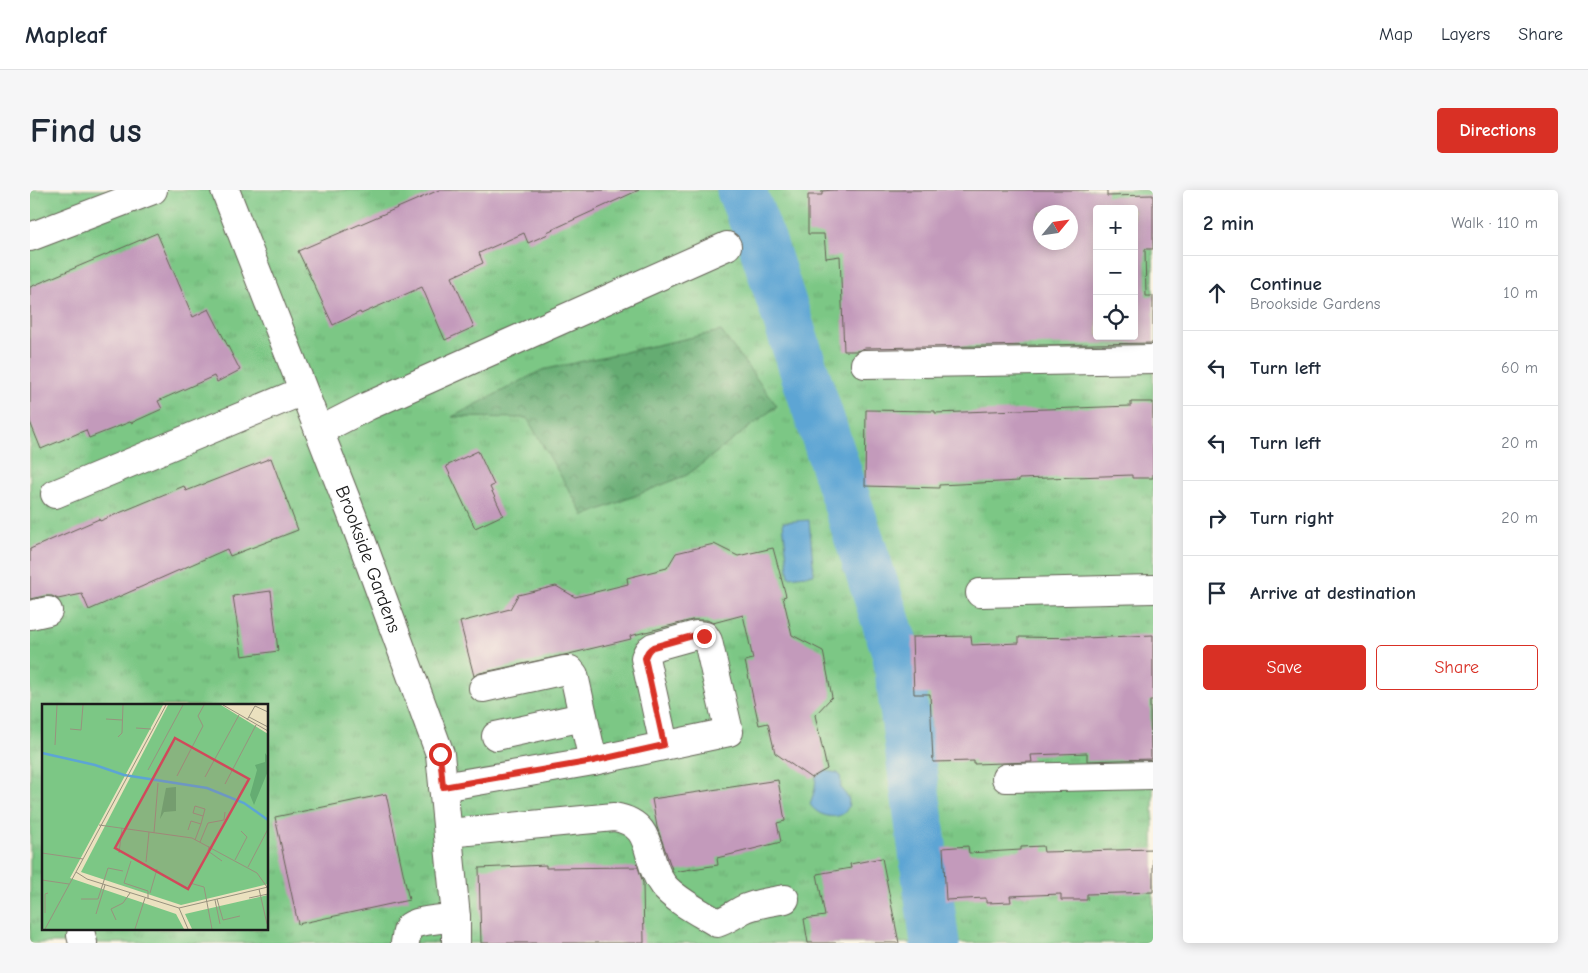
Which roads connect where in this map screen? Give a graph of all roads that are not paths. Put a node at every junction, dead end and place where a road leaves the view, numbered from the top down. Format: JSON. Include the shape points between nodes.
{"nodes":[{"id":1,"x":154,"y":190,"type":"edge"},
{"id":2,"x":225,"y":190,"type":"edge"},
{"id":3,"x":30,"y":237,"type":"edge"},
{"id":4,"x":727,"y":246,"type":"dead end"},
{"id":5,"x":1153,"y":359,"type":"edge"},
{"id":6,"x":866,"y":364,"type":"dead end"},
{"id":7,"x":303,"y":391,"type":"junction"},
{"id":8,"x":319,"y":431,"type":"junction"},
{"id":9,"x":54,"y":494,"type":"dead end"},
{"id":10,"x":1153,"y":589,"type":"edge"},
{"id":11,"x":980,"y":593,"type":"dead end"},
{"id":12,"x":483,"y":688,"type":"dead end"},
{"id":13,"x":583,"y":717,"type":"junction"},
{"id":14,"x":496,"y":736,"type":"dead end"},
{"id":15,"x":664,"y":745,"type":"dead end"},
{"id":16,"x":593,"y":761,"type":"junction"},
{"id":17,"x":1153,"y":775,"type":"edge"},
{"id":18,"x":1006,"y":778,"type":"dead end"},
{"id":19,"x":443,"y":787,"type":"junction"},
{"id":20,"x":448,"y":833,"type":"junction"},
{"id":21,"x":785,"y":899,"type":"dead end"},
{"id":22,"x":456,"y":930,"type":"edge"},
{"id":23,"x":405,"y":943,"type":"edge"}],
"edges":[{"from":1,"to":3,"type":"street"},
{"from":2,"to":7,"type":"street","name":"Brookside Gardens"},
{"from":4,"to":8,"type":"street","via":[[368,406]]},
{"from":5,"to":6,"type":"street"},
{"from":7,"to":8,"type":"street","name":"Brookside Gardens"},
{"from":7,"to":9,"type":"street"},
{"from":8,"to":19,"type":"street","name":"Brookside Gardens","via":[[440,754]]},
{"from":10,"to":11,"type":"street"},
{"from":12,"to":13,"type":"street","via":[[570,670],[574,674]]},
{"from":13,"to":14,"type":"street"},
{"from":13,"to":16,"type":"street"},
{"from":15,"to":16,"type":"street"},
{"from":16,"to":19,"type":"street"},
{"from":17,"to":18,"type":"street"},
{"from":19,"to":20,"type":"street","name":"Brookside Gardens"},
{"from":20,"to":21,"type":"street","via":[[614,817],[628,819],[647,841],[655,873],[662,884],[718,924],[742,910]]},
{"from":20,"to":22,"type":"street","name":"Brookside Gardens"},
{"from":22,"to":23,"type":"street","via":[[416,923],[406,934]]}]}
